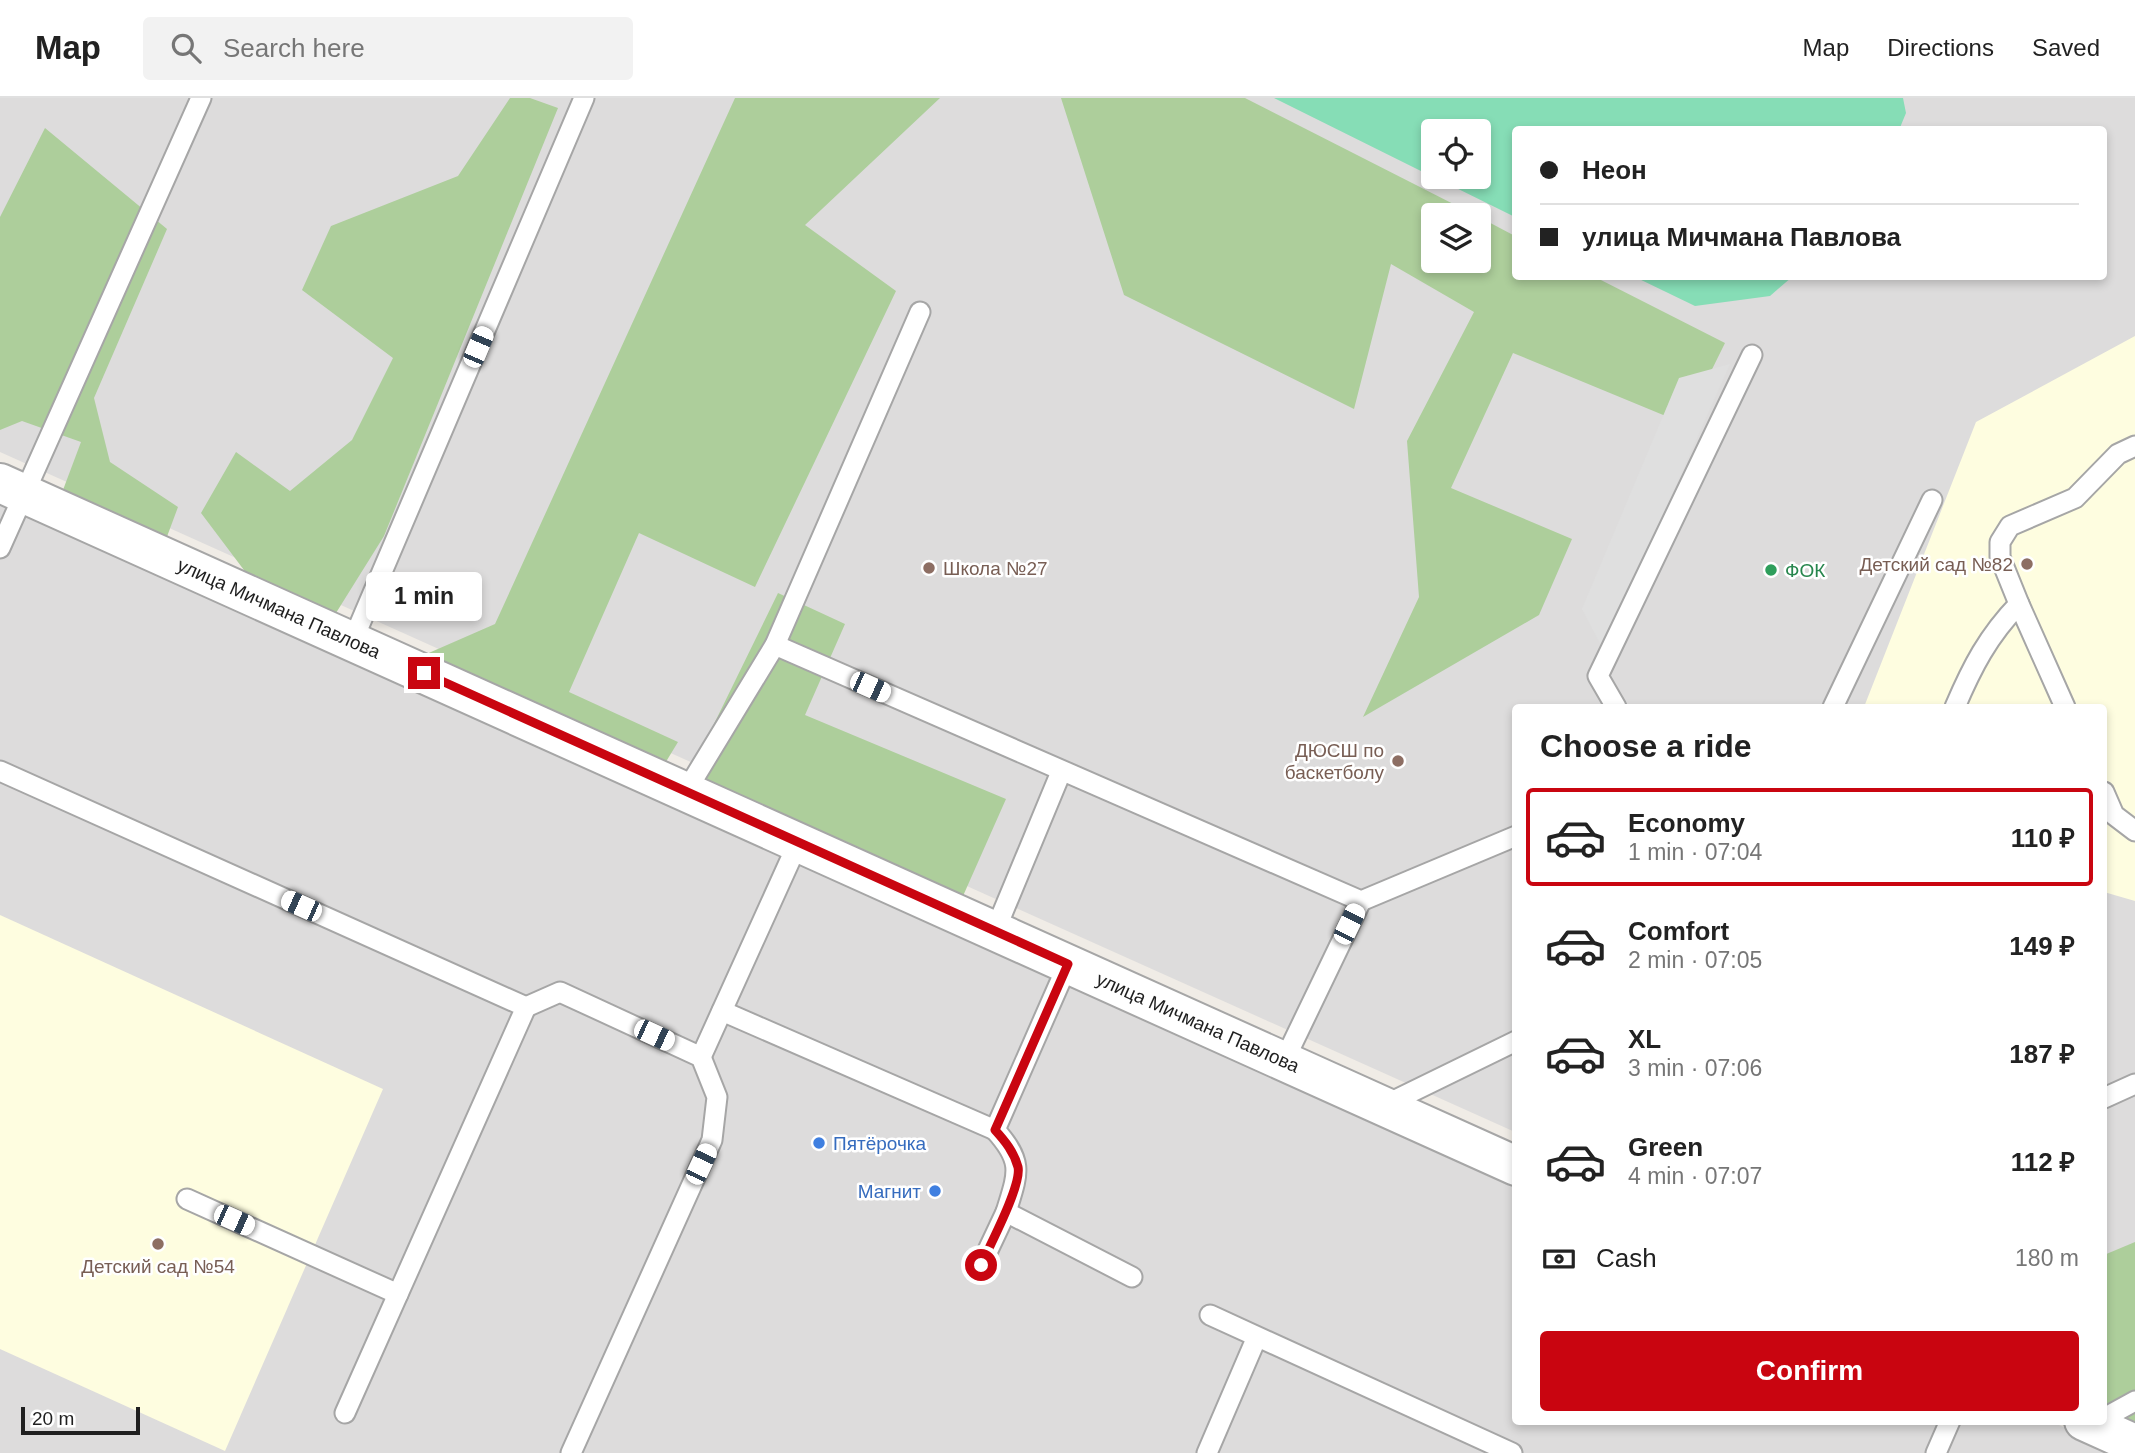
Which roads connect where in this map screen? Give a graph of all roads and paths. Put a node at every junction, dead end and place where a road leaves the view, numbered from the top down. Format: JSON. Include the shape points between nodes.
{"nodes":[{"id":1,"x":201,"y":98,"type":"edge"},
{"id":2,"x":584,"y":98,"type":"edge"},
{"id":3,"x":920,"y":312,"type":"dead end"},
{"id":4,"x":1752,"y":355,"type":"dead end"},
{"id":5,"x":2135,"y":446,"type":"edge"},
{"id":6,"x":12,"y":489,"type":"edge"},
{"id":7,"x":1931,"y":500,"type":"dead end"},
{"id":8,"x":0,"y":548,"type":"edge"},
{"id":9,"x":2019,"y":604,"type":"junction"},
{"id":10,"x":353,"y":640,"type":"junction"},
{"id":11,"x":775,"y":645,"type":"junction"},
{"id":12,"x":1614,"y":704,"type":"edge"},
{"id":13,"x":1834,"y":704,"type":"edge"},
{"id":14,"x":1956,"y":704,"type":"edge"},
{"id":15,"x":2064,"y":704,"type":"edge"},
{"id":16,"x":0,"y":771,"type":"edge"},
{"id":17,"x":1061,"y":772,"type":"junction"},
{"id":18,"x":685,"y":793,"type":"junction"},
{"id":19,"x":2107,"y":799,"type":"edge"},
{"id":20,"x":2135,"y":831,"type":"edge"},
{"id":21,"x":1512,"y":838,"type":"edge"},
{"id":22,"x":798,"y":843,"type":"junction"},
{"id":23,"x":1361,"y":901,"type":"junction"},
{"id":24,"x":995,"y":931,"type":"junction"},
{"id":25,"x":1068,"y":964,"type":"junction"},
{"id":26,"x":526,"y":1007,"type":"junction"},
{"id":27,"x":722,"y":1011,"type":"junction"},
{"id":28,"x":1512,"y":1043,"type":"edge"},
{"id":29,"x":701,"y":1057,"type":"junction"},
{"id":30,"x":1284,"y":1061,"type":"junction"},
{"id":31,"x":2135,"y":1084,"type":"edge"},
{"id":32,"x":2107,"y":1097,"type":"edge"},
{"id":33,"x":1383,"y":1106,"type":"junction"},
{"id":34,"x":995,"y":1130,"type":"junction"},
{"id":35,"x":1512,"y":1164,"type":"edge"},
{"id":36,"x":187,"y":1199,"type":"dead end"},
{"id":37,"x":1006,"y":1212,"type":"junction"},
{"id":38,"x":981,"y":1265,"type":"dead end"},
{"id":39,"x":1132,"y":1277,"type":"dead end"},
{"id":40,"x":398,"y":1294,"type":"junction"},
{"id":41,"x":1210,"y":1315,"type":"dead end"},
{"id":42,"x":1256,"y":1339,"type":"junction"},
{"id":43,"x":2135,"y":1401,"type":"edge"},
{"id":44,"x":345,"y":1413,"type":"dead end"},
{"id":45,"x":2107,"y":1415,"type":"edge"},
{"id":46,"x":1948,"y":1425,"type":"edge"},
{"id":47,"x":2101,"y":1425,"type":"edge"},
{"id":48,"x":2135,"y":1444,"type":"edge"},
{"id":49,"x":571,"y":1453,"type":"edge"},
{"id":50,"x":1207,"y":1453,"type":"edge"},
{"id":51,"x":1512,"y":1453,"type":"edge"},
{"id":52,"x":1936,"y":1453,"type":"edge"}],
"edges":[{"from":1,"to":6,"type":"lane"},
{"from":2,"to":10,"type":"lane"},
{"from":3,"to":11,"type":"lane"},
{"from":4,"to":12,"type":"lane","via":[[1598,676]]},
{"from":5,"to":9,"type":"lane","via":[[2118,454],[2075,498],[2010,526],[2000,542],[2000,557]]},
{"from":6,"to":8,"type":"lane"},
{"from":6,"to":10,"type":"street","name":"улица Мичмана Павлова"},
{"from":7,"to":13,"type":"lane"},
{"from":9,"to":14,"type":"lane","via":[[1994,629],[1975,659]]},
{"from":9,"to":15,"type":"lane"},
{"from":10,"to":18,"type":"street","name":"улица Мичмана Павлова"},
{"from":11,"to":17,"type":"lane"},
{"from":11,"to":18,"type":"lane"},
{"from":16,"to":26,"type":"lane"},
{"from":17,"to":23,"type":"lane"},
{"from":17,"to":24,"type":"lane"},
{"from":18,"to":22,"type":"street","name":"улица Мичмана Павлова"},
{"from":19,"to":20,"type":"lane","via":[[2114,815]]},
{"from":21,"to":23,"type":"lane"},
{"from":22,"to":24,"type":"street","name":"улица Мичмана Павлова"},
{"from":22,"to":27,"type":"lane"},
{"from":23,"to":30,"type":"lane"},
{"from":24,"to":25,"type":"street","name":"улица Мичмана Павлова"},
{"from":25,"to":30,"type":"street","name":"улица Мичмана Павлова"},
{"from":25,"to":34,"type":"lane"},
{"from":26,"to":29,"type":"lane","via":[[559,992]]},
{"from":26,"to":40,"type":"lane"},
{"from":27,"to":29,"type":"lane"},
{"from":27,"to":34,"type":"lane"},
{"from":28,"to":33,"type":"lane"},
{"from":29,"to":49,"type":"lane","via":[[717,1097],[712,1140]]},
{"from":30,"to":33,"type":"street","name":"улица Мичмана Павлова"},
{"from":31,"to":32,"type":"lane"},
{"from":33,"to":35,"type":"street","name":"улица Мичмана Павлова"},
{"from":34,"to":37,"type":"lane","via":[[1010,1146],[1019,1170]]},
{"from":36,"to":40,"type":"lane"},
{"from":37,"to":38,"type":"lane"},
{"from":37,"to":39,"type":"lane"},
{"from":40,"to":44,"type":"lane"},
{"from":41,"to":42,"type":"lane"},
{"from":42,"to":50,"type":"lane"},
{"from":42,"to":51,"type":"lane"},
{"from":43,"to":45,"type":"lane"},
{"from":46,"to":52,"type":"lane"},
{"from":47,"to":48,"type":"street"}]}
